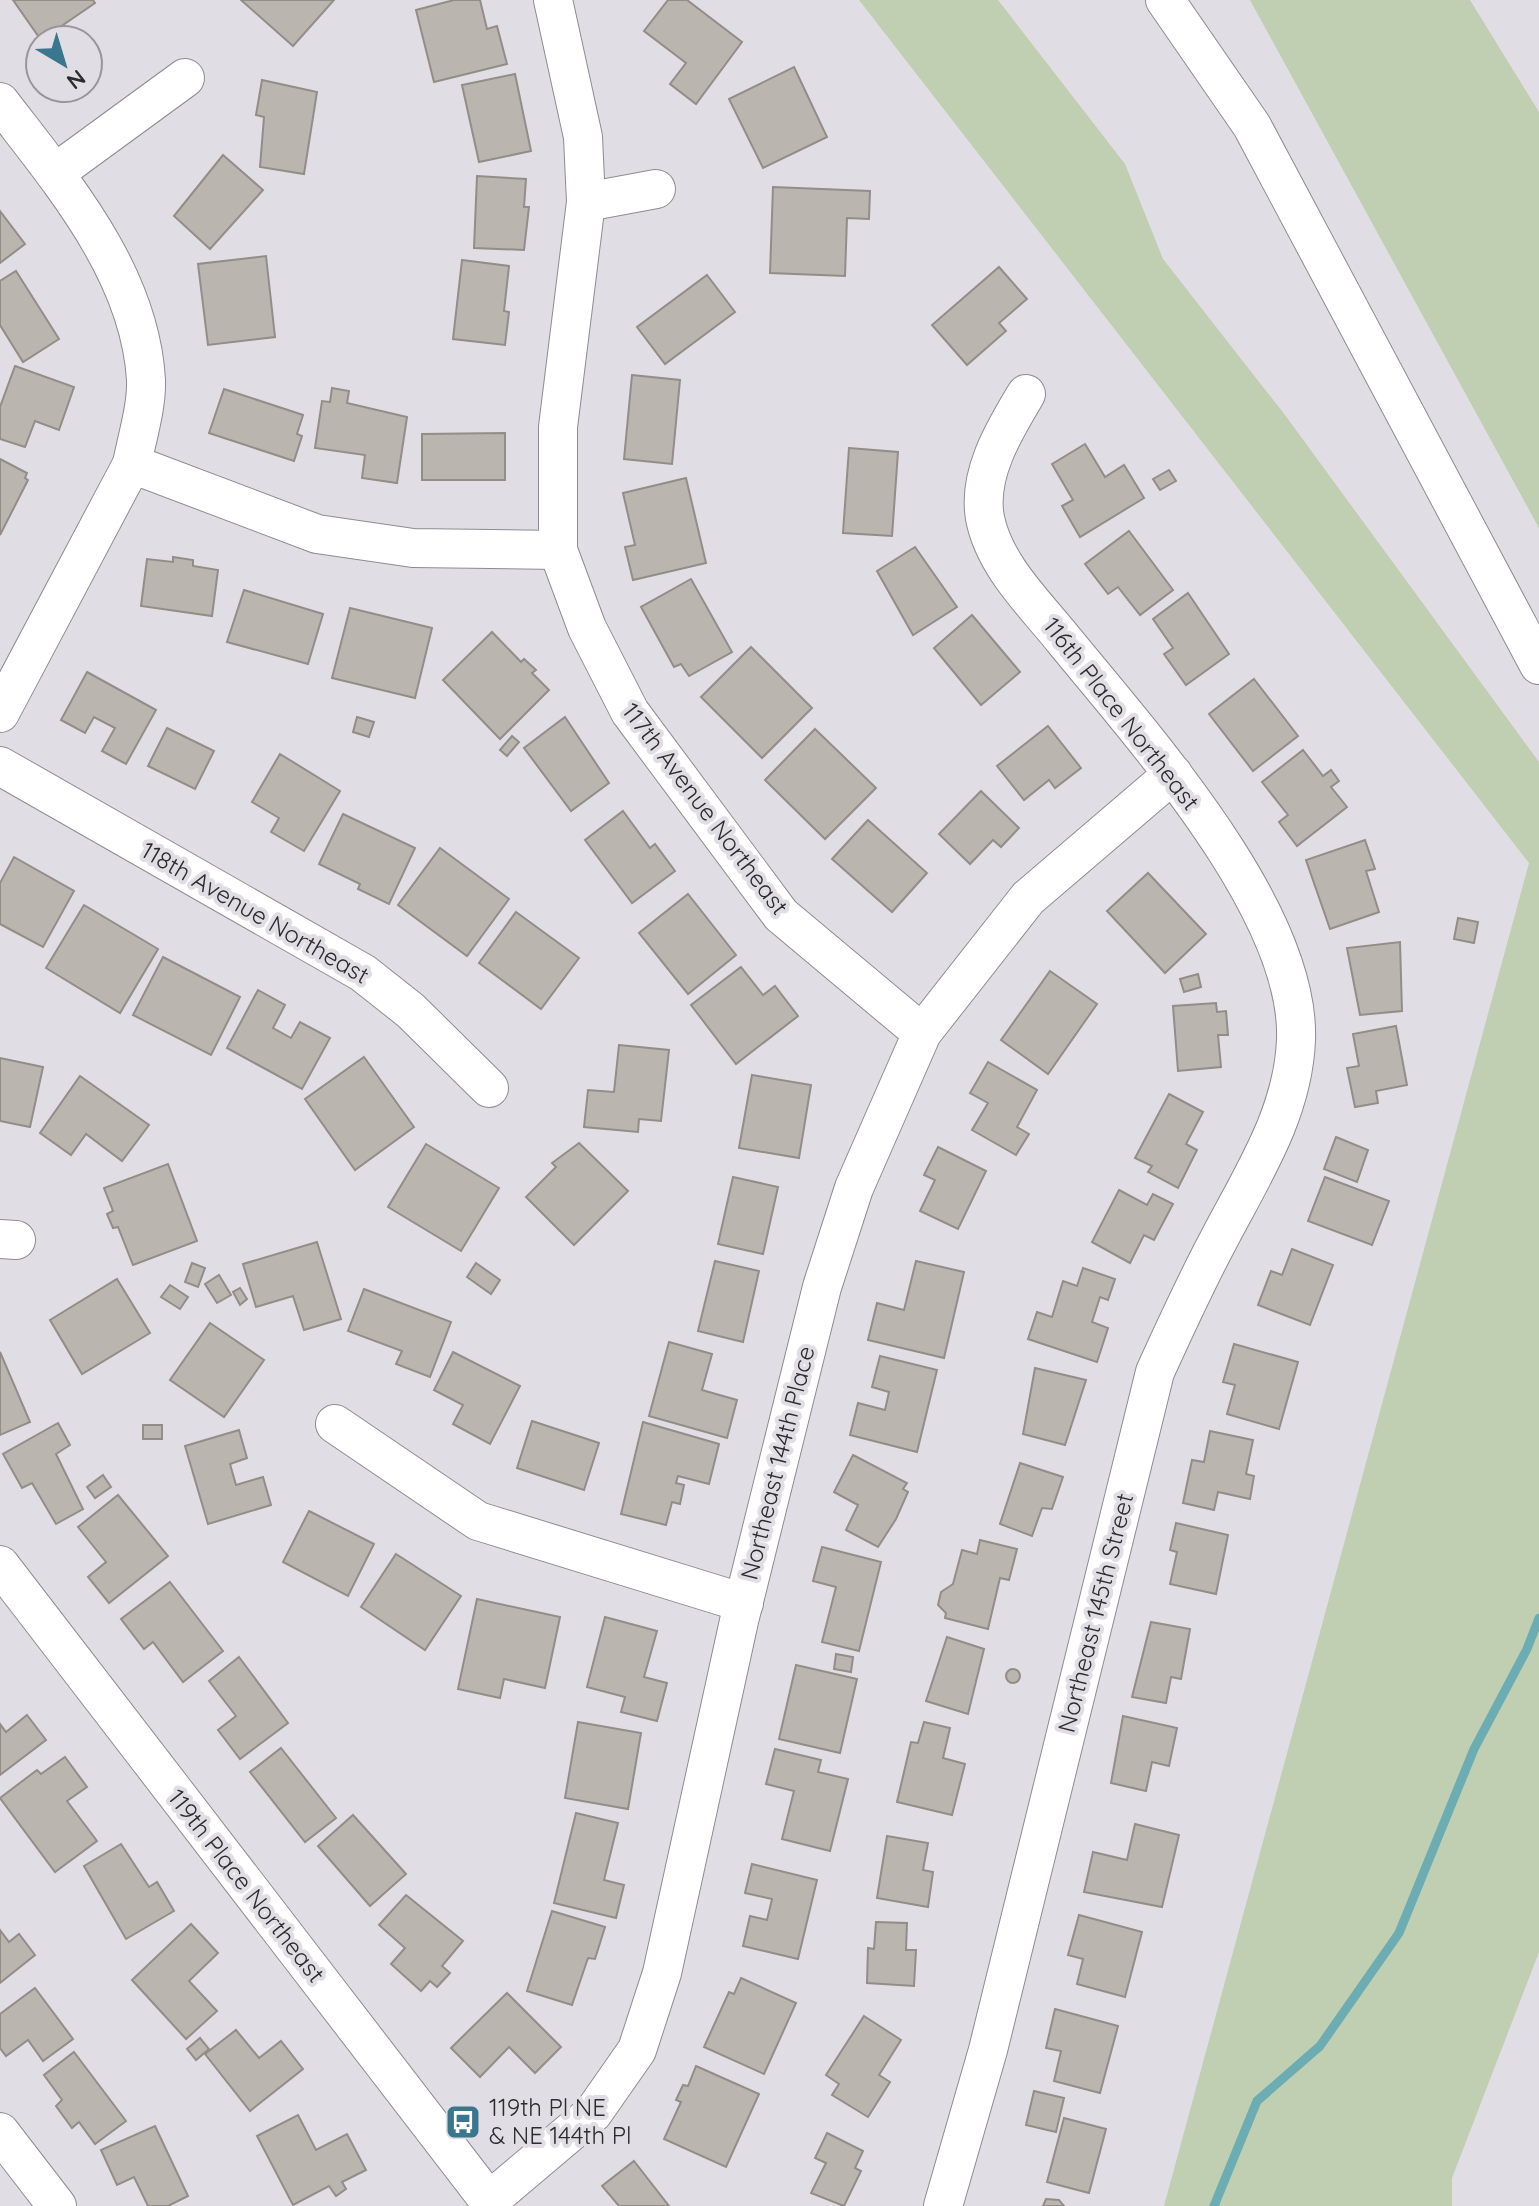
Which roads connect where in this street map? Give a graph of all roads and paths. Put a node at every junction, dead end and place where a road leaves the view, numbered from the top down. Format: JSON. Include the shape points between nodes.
{"nodes":[{"id":1,"x":553,"y":0,"type":"edge"},
{"id":2,"x":1165,"y":0,"type":"edge"},
{"id":3,"x":185,"y":78,"type":"dead end"},
{"id":4,"x":0,"y":102,"type":"edge"},
{"id":5,"x":55,"y":173,"type":"junction"},
{"id":6,"x":656,"y":189,"type":"dead end"},
{"id":7,"x":586,"y":202,"type":"junction"},
{"id":8,"x":1026,"y":394,"type":"dead end"},
{"id":9,"x":132,"y":464,"type":"junction"},
{"id":10,"x":558,"y":550,"type":"junction"},
{"id":11,"x":1539,"y":665,"type":"edge"},
{"id":12,"x":0,"y":713,"type":"edge"},
{"id":13,"x":0,"y":766,"type":"edge"},
{"id":14,"x":1173,"y":774,"type":"junction"},
{"id":15,"x":922,"y":1033,"type":"junction"},
{"id":16,"x":1296,"y":1040,"type":"joint"},
{"id":17,"x":489,"y":1088,"type":"dead end"},
{"id":18,"x":335,"y":1424,"type":"dead end"},
{"id":19,"x":0,"y":1565,"type":"edge"},
{"id":20,"x":744,"y":1603,"type":"junction"},
{"id":21,"x":0,"y":2132,"type":"edge"},
{"id":22,"x":491,"y":2203,"type":"edge"},
{"id":23,"x":57,"y":2206,"type":"edge"},
{"id":24,"x":943,"y":2206,"type":"edge"}],
"edges":[{"from":1,"to":7,"type":"street","name":"117th Avenue Northeast","via":[[583,137]]},
{"from":2,"to":11,"type":"street","via":[[1252,126]]},
{"from":3,"to":5,"type":"street"},
{"from":4,"to":5,"type":"street"},
{"from":5,"to":9,"type":"street","via":[[112,263],[138,325],[146,382]]},
{"from":6,"to":7,"type":"street"},
{"from":7,"to":10,"type":"street","name":"117th Avenue Northeast","via":[[558,427]]},
{"from":8,"to":14,"type":"street","name":"116th Place Northeast","via":[[1001,435],[987,476],[985,517],[1006,568]]},
{"from":9,"to":10,"type":"street","via":[[317,534],[413,548]]},
{"from":9,"to":12,"type":"street"},
{"from":10,"to":15,"type":"street","name":"117th Avenue Northeast","via":[[587,628],[630,712],[781,915]]},
{"from":13,"to":17,"type":"street","name":"118th Avenue Northeast","via":[[363,973],[411,1011]]},
{"from":14,"to":15,"type":"street","name":"Northeast 144th Place","via":[[1028,898]]},
{"from":14,"to":16,"type":"street","name":"116th Place Northeast","via":[[1265,913],[1291,983]]},
{"from":15,"to":20,"type":"street","name":"Northeast 144th Place","via":[[854,1188],[822,1287]]},
{"from":16,"to":24,"type":"street","name":"Northeast 145th Street","via":[[1284,1115],[1188,1297],[1155,1372],[988,2050]]},
{"from":18,"to":20,"type":"street","via":[[478,1521]]},
{"from":19,"to":22,"type":"street","name":"119th Place Northeast"},
{"from":20,"to":22,"type":"street","name":"Northeast 144th Place","via":[[662,1973],[637,2050],[593,2113]]},
{"from":21,"to":23,"type":"street"}]}
